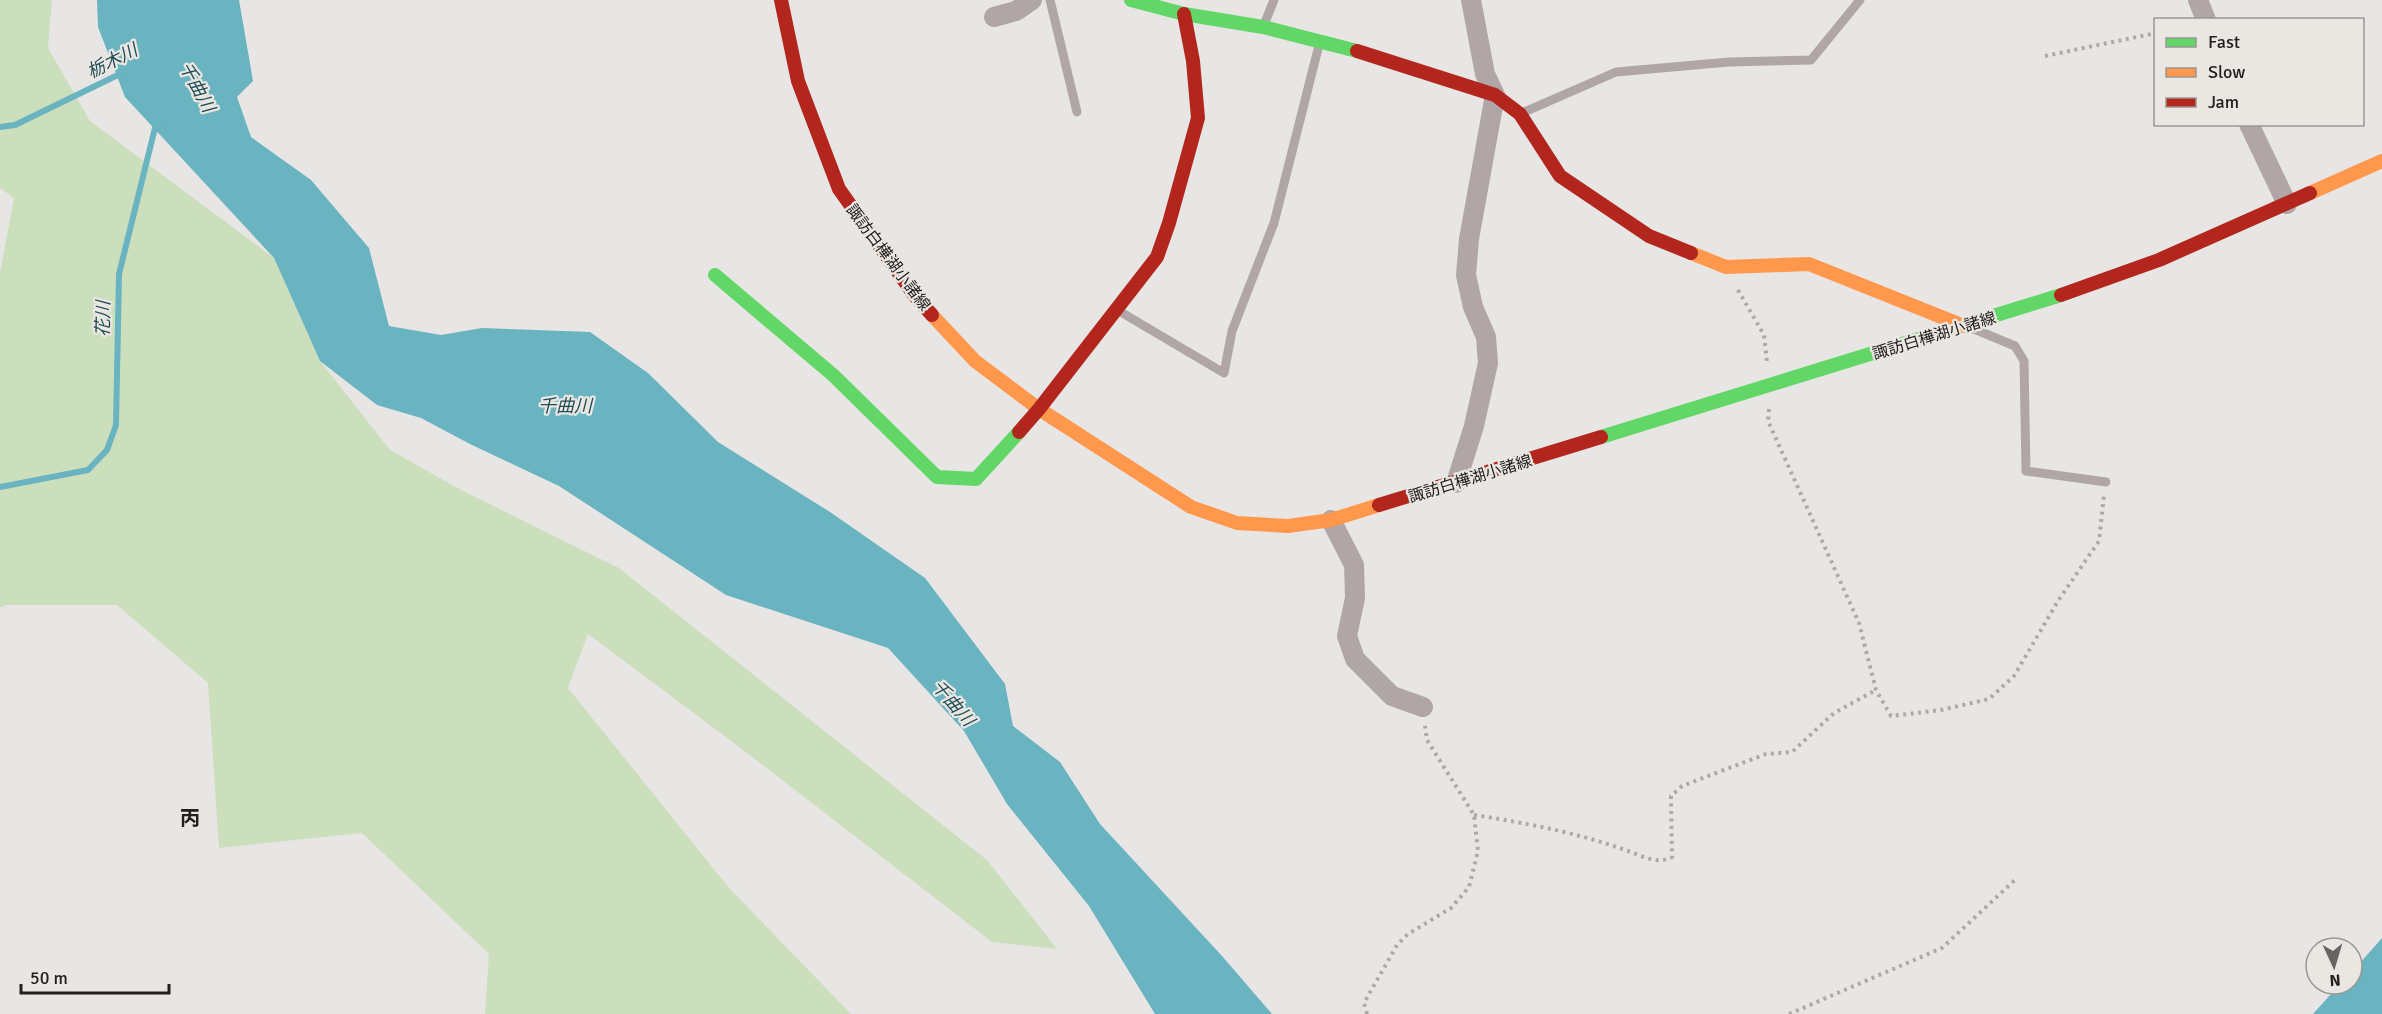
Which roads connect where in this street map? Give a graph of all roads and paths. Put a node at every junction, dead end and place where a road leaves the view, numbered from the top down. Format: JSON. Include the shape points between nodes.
{"nodes":[{"id":1,"x":781,"y":0,"type":"edge"},
{"id":2,"x":1032,"y":0,"type":"edge"},
{"id":3,"x":1050,"y":0,"type":"edge"},
{"id":4,"x":1131,"y":0,"type":"edge"},
{"id":5,"x":1274,"y":0,"type":"edge"},
{"id":6,"x":1471,"y":0,"type":"edge"},
{"id":7,"x":1860,"y":0,"type":"edge"},
{"id":8,"x":2198,"y":0,"type":"edge"},
{"id":9,"x":1184,"y":14,"type":"junction"},
{"id":10,"x":994,"y":17,"type":"dead end"},
{"id":11,"x":2205,"y":18,"type":"edge"},
{"id":12,"x":1263,"y":27,"type":"junction"},
{"id":13,"x":2154,"y":33,"type":"edge"},
{"id":14,"x":1320,"y":42,"type":"junction"},
{"id":15,"x":2045,"y":56,"type":"dead end"},
{"id":16,"x":1494,"y":94,"type":"junction"},
{"id":17,"x":1077,"y":112,"type":"dead end"},
{"id":18,"x":1520,"y":114,"type":"junction"},
{"id":19,"x":2250,"y":126,"type":"edge"},
{"id":20,"x":2382,"y":161,"type":"edge"},
{"id":21,"x":2288,"y":204,"type":"junction"},
{"id":22,"x":1726,"y":267,"type":"junction"},
{"id":23,"x":715,"y":274,"type":"dead end"},
{"id":24,"x":1114,"y":309,"type":"junction"},
{"id":25,"x":1964,"y":326,"type":"junction"},
{"id":26,"x":1770,"y":384,"type":"junction"},
{"id":27,"x":1039,"y":409,"type":"junction"},
{"id":28,"x":2106,"y":482,"type":"joint"},
{"id":29,"x":1456,"y":483,"type":"junction"},
{"id":30,"x":1331,"y":520,"type":"junction"},
{"id":31,"x":1875,"y":690,"type":"junction"},
{"id":32,"x":1423,"y":707,"type":"joint"},
{"id":33,"x":1474,"y":815,"type":"junction"},
{"id":34,"x":2016,"y":879,"type":"dead end"},
{"id":35,"x":1367,"y":1014,"type":"edge"},
{"id":36,"x":1789,"y":1014,"type":"edge"}],
"edges":[{"from":1,"to":27,"type":"main road","name":"諏訪白樺湖小諸線","via":[[798,81],[839,189],[915,296],[975,361]]},
{"from":2,"to":10,"type":"street","via":[[1016,11]]},
{"from":3,"to":17,"type":"lane"},
{"from":4,"to":9,"type":"main road"},
{"from":5,"to":12,"type":"lane"},
{"from":6,"to":16,"type":"street","via":[[1485,74]]},
{"from":7,"to":18,"type":"lane","via":[[1811,60],[1729,62],[1616,72]]},
{"from":8,"to":11,"type":"street"},
{"from":9,"to":12,"type":"main road"},
{"from":9,"to":24,"type":"main road","via":[[1198,118],[1157,257]]},
{"from":12,"to":14,"type":"main road"},
{"from":13,"to":15,"type":"path"},
{"from":14,"to":16,"type":"main road"},
{"from":14,"to":24,"type":"lane","via":[[1274,223],[1232,331],[1224,373]]},
{"from":16,"to":18,"type":"main road"},
{"from":16,"to":29,"type":"street","via":[[1466,275],[1473,307],[1486,337],[1488,363]]},
{"from":18,"to":22,"type":"main road","via":[[1560,176],[1650,236]]},
{"from":19,"to":21,"type":"street"},
{"from":20,"to":21,"type":"main road","name":"諏訪白樺湖小諸線"},
{"from":21,"to":25,"type":"main road","name":"諏訪白樺湖小諸線","via":[[2093,285]]},
{"from":22,"to":25,"type":"main road","via":[[1809,264]]},
{"from":22,"to":26,"type":"path","via":[[1764,335]]},
{"from":23,"to":27,"type":"main road","via":[[833,375],[937,477],[976,479]]},
{"from":24,"to":27,"type":"main road"},
{"from":25,"to":26,"type":"main road","name":"諏訪白樺湖小諸線"},
{"from":25,"to":28,"type":"lane","via":[[2016,346],[2024,361],[2026,471]]},
{"from":26,"to":29,"type":"main road","name":"諏訪白樺湖小諸線"},
{"from":26,"to":31,"type":"path","via":[[1768,421],[1859,623]]},
{"from":27,"to":30,"type":"main road","name":"諏訪白樺湖小諸線","via":[[1191,507],[1237,523],[1288,526]]},
{"from":28,"to":31,"type":"path","via":[[2099,541],[2014,676],[1989,699],[1891,716]]},
{"from":29,"to":30,"type":"main road","name":"諏訪白樺湖小諸線"},
{"from":30,"to":32,"type":"street","via":[[1354,565],[1355,598],[1347,636],[1355,659],[1392,696]]},
{"from":31,"to":33,"type":"path","via":[[1834,713],[1792,752],[1766,754],[1682,786],[1671,795],[1672,857],[1665,861],[1527,823]]},
{"from":32,"to":33,"type":"path","via":[[1427,740]]},
{"from":33,"to":35,"type":"path","via":[[1478,851],[1469,886],[1451,908],[1397,945],[1364,1003]]},
{"from":34,"to":36,"type":"path","via":[[1942,948]]}]}
